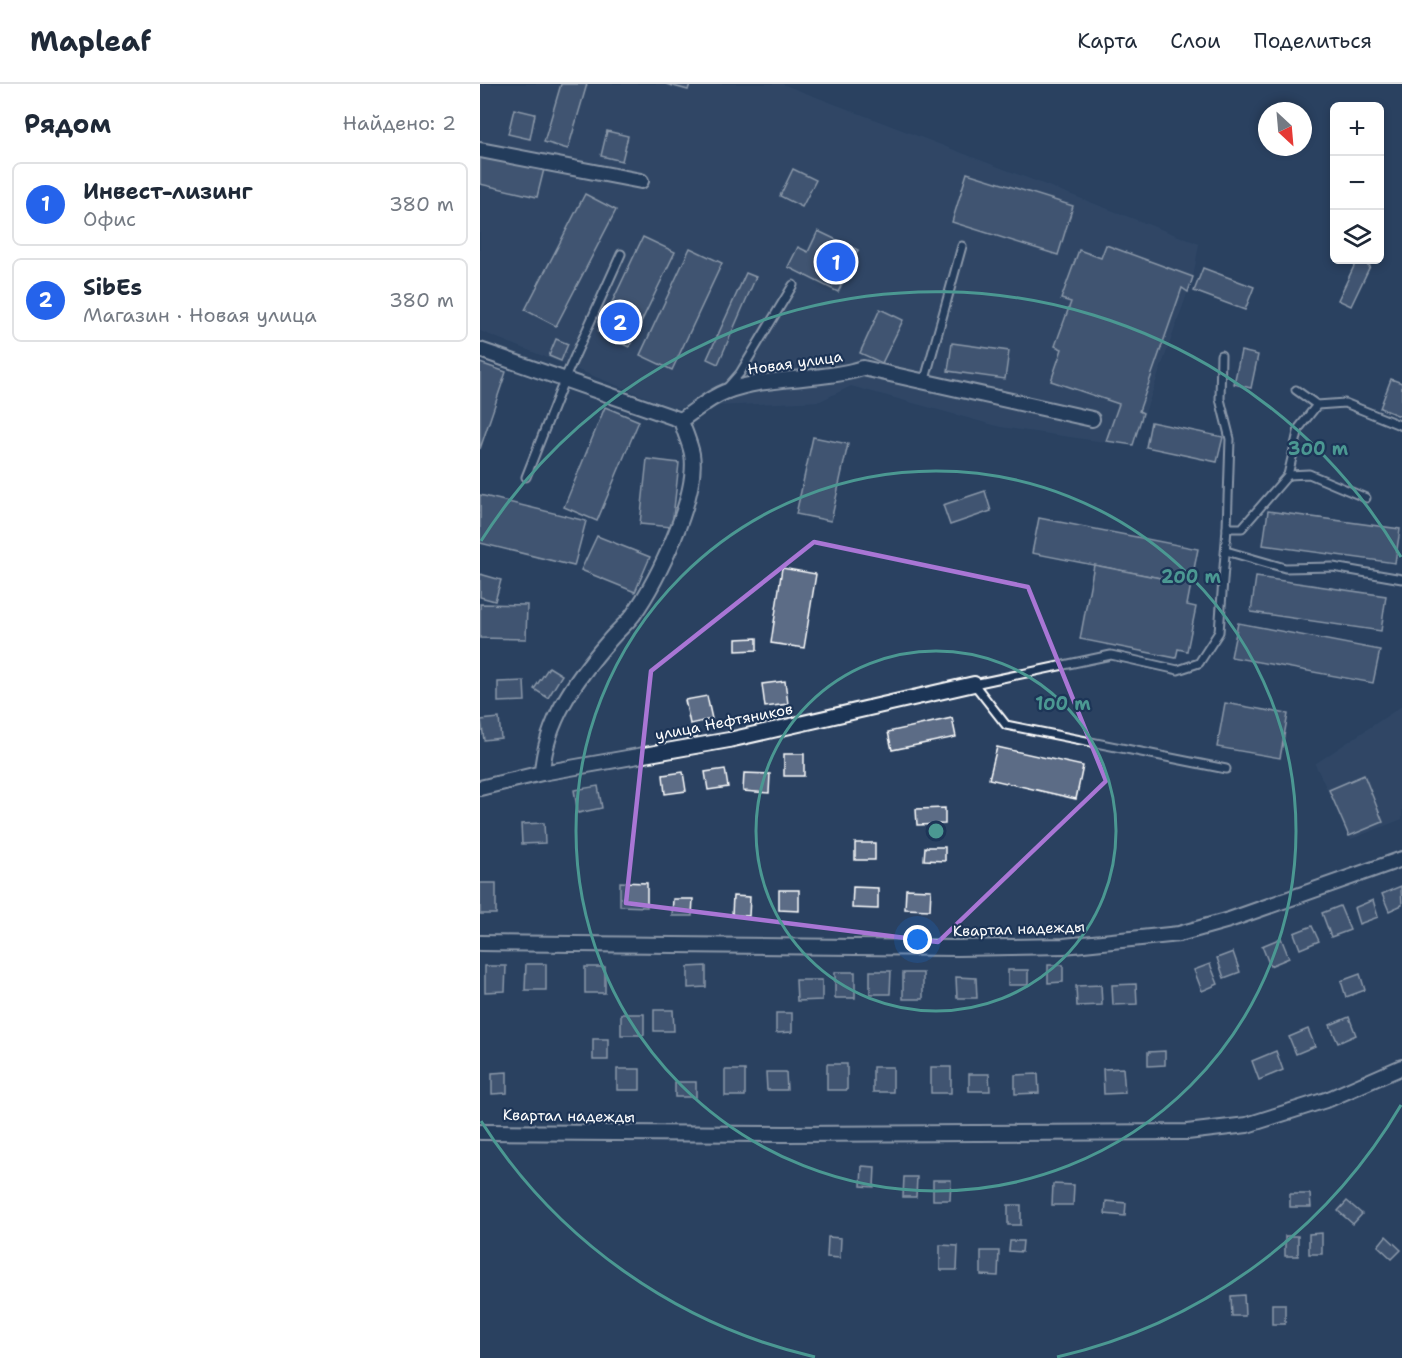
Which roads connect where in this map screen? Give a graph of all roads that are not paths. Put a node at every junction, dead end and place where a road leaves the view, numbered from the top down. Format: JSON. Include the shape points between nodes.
{"nodes":[{"id":1,"x":480,"y":150,"type":"edge"},
{"id":2,"x":640,"y":181,"type":"dead end"},
{"id":3,"x":962,"y":246,"type":"dead end"},
{"id":4,"x":621,"y":254,"type":"dead end"},
{"id":5,"x":793,"y":285,"type":"dead end"},
{"id":6,"x":480,"y":350,"type":"edge"},
{"id":7,"x":1221,"y":355,"type":"dead end"},
{"id":8,"x":565,"y":378,"type":"junction"},
{"id":9,"x":924,"y":383,"type":"junction"},
{"id":10,"x":1296,"y":390,"type":"dead end"},
{"id":11,"x":723,"y":393,"type":"junction"},
{"id":12,"x":1317,"y":405,"type":"junction"},
{"id":13,"x":681,"y":420,"type":"junction"},
{"id":14,"x":1092,"y":420,"type":"dead end"},
{"id":15,"x":1402,"y":426,"type":"edge"},
{"id":16,"x":1288,"y":475,"type":"junction"},
{"id":17,"x":526,"y":477,"type":"dead end"},
{"id":18,"x":1366,"y":498,"type":"dead end"},
{"id":19,"x":1227,"y":528,"type":"junction"},
{"id":20,"x":1226,"y":551,"type":"junction"},
{"id":21,"x":1402,"y":579,"type":"edge"},
{"id":22,"x":974,"y":684,"type":"junction"},
{"id":23,"x":1226,"y":769,"type":"dead end"},
{"id":24,"x":542,"y":773,"type":"junction"},
{"id":25,"x":480,"y":788,"type":"edge"},
{"id":26,"x":1402,"y":859,"type":"edge"},
{"id":27,"x":480,"y":943,"type":"edge"},
{"id":28,"x":1402,"y":1067,"type":"edge"},
{"id":29,"x":480,"y":1132,"type":"edge"}],
"edges":[{"from":1,"to":2,"type":"street"},
{"from":3,"to":9,"type":"lane"},
{"from":4,"to":8,"type":"lane"},
{"from":5,"to":11,"type":"lane","via":[[740,373]]},
{"from":6,"to":8,"type":"street"},
{"from":7,"to":19,"type":"lane","via":[[1220,399],[1230,439]]},
{"from":8,"to":13,"type":"street"},
{"from":8,"to":17,"type":"lane"},
{"from":9,"to":11,"type":"street","name":"Новая улица","via":[[863,368],[837,376],[748,385]]},
{"from":9,"to":14,"type":"street","name":"Новая улица"},
{"from":10,"to":12,"type":"lane"},
{"from":11,"to":13,"type":"street","name":"Новая улица"},
{"from":12,"to":15,"type":"lane","via":[[1345,403]]},
{"from":12,"to":16,"type":"lane","via":[[1299,428]]},
{"from":13,"to":24,"type":"street","via":[[692,455],[691,483],[678,530],[632,617],[579,677],[547,735]]},
{"from":16,"to":18,"type":"lane","via":[[1309,474]]},
{"from":16,"to":19,"type":"lane","via":[[1242,528]]},
{"from":19,"to":20,"type":"lane"},
{"from":20,"to":21,"type":"lane","via":[[1285,568],[1333,567]]},
{"from":20,"to":22,"type":"lane","via":[[1219,632],[1199,663],[1178,670],[1111,655]]},
{"from":22,"to":23,"type":"lane","via":[[1006,725]]},
{"from":22,"to":24,"type":"street","name":"улица Нефтяников","via":[[729,740]]},
{"from":24,"to":25,"type":"street","name":"улица Нефтяников"},
{"from":26,"to":27,"type":"street","name":"Квартал надежды","via":[[1179,934],[1064,946]]},
{"from":28,"to":29,"type":"street","name":"Квартал надежды","via":[[1329,1099],[1247,1125],[1186,1132]]}]}
